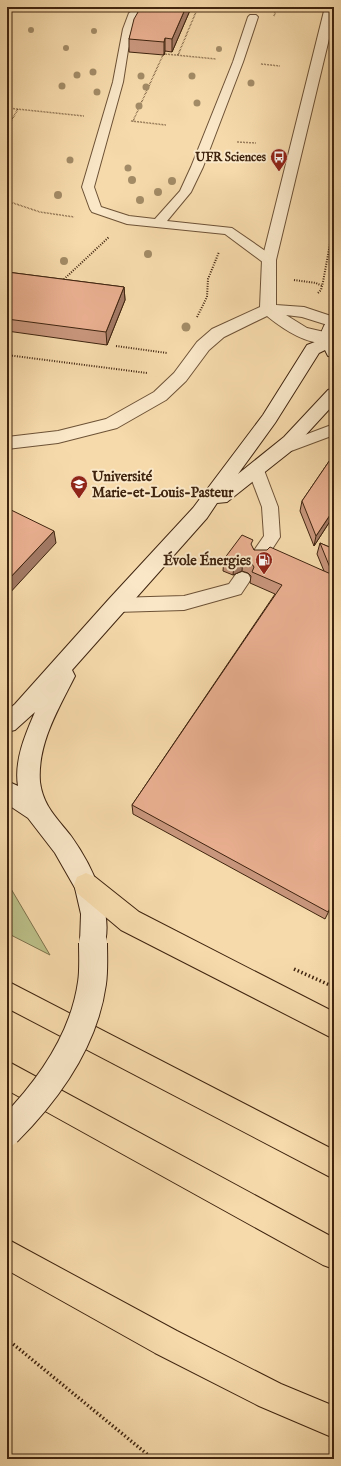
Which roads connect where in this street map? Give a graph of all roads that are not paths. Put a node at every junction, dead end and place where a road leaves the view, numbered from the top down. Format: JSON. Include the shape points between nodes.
{"nodes":[{"id":1,"x":331,"y":7,"type":"edge"},
{"id":2,"x":134,"y":13,"type":"dead end"},
{"id":3,"x":254,"y":17,"type":"dead end"},
{"id":4,"x":158,"y":223,"type":"junction"},
{"id":5,"x":269,"y":260,"type":"junction"},
{"id":6,"x":268,"y":309,"type":"junction"},
{"id":7,"x":334,"y":322,"type":"edge"},
{"id":8,"x":330,"y":344,"type":"edge"},
{"id":9,"x":334,"y":394,"type":"edge"},
{"id":10,"x":334,"y":430,"type":"edge"},
{"id":11,"x":7,"y":444,"type":"edge"},
{"id":12,"x":283,"y":449,"type":"junction"},
{"id":13,"x":256,"y":470,"type":"junction"},
{"id":14,"x":200,"y":513,"type":"junction"},
{"id":15,"x":260,"y":555,"type":"edge"},
{"id":16,"x":242,"y":579,"type":"dead end"},
{"id":17,"x":116,"y":605,"type":"junction"},
{"id":18,"x":73,"y":655,"type":"junction"},
{"id":19,"x":7,"y":723,"type":"edge"},
{"id":20,"x":7,"y":791,"type":"edge"},
{"id":21,"x":36,"y":811,"type":"junction"},
{"id":22,"x":86,"y":885,"type":"junction"},
{"id":23,"x":7,"y":994,"type":"edge"},
{"id":24,"x":334,"y":1026,"type":"edge"},
{"id":25,"x":7,"y":1075,"type":"edge"},
{"id":26,"x":7,"y":1132,"type":"edge"},
{"id":27,"x":334,"y":1165,"type":"edge"},
{"id":28,"x":7,"y":1254,"type":"edge"},
{"id":29,"x":334,"y":1254,"type":"edge"},
{"id":30,"x":334,"y":1422,"type":"edge"}],
"edges":[{"from":1,"to":5,"type":"street"},
{"from":2,"to":4,"type":"lane","via":[[128,30],[118,82],[88,187],[96,209],[127,220]]},
{"from":3,"to":4,"type":"lane","via":[[194,173],[185,192]]},
{"from":4,"to":5,"type":"lane","via":[[228,231]]},
{"from":5,"to":6,"type":"street"},
{"from":6,"to":7,"type":"street","via":[[304,312]]},
{"from":6,"to":8,"type":"street","via":[[295,331]]},
{"from":6,"to":11,"type":"street","via":[[218,333],[203,346],[180,377],[160,396],[112,424],[58,437]]},
{"from":7,"to":8,"type":"street","via":[[329,330]]},
{"from":8,"to":14,"type":"street","via":[[313,349],[269,419]]},
{"from":9,"to":12,"type":"street"},
{"from":10,"to":12,"type":"lane"},
{"from":12,"to":13,"type":"street"},
{"from":13,"to":14,"type":"street"},
{"from":13,"to":15,"type":"lane","via":[[270,507],[272,537]]},
{"from":14,"to":17,"type":"street"},
{"from":16,"to":17,"type":"lane","via":[[235,589],[184,603]]},
{"from":17,"to":18,"type":"street"},
{"from":18,"to":19,"type":"street","via":[[23,711]]},
{"from":18,"to":21,"type":"street","via":[[30,752],[29,781]]},
{"from":20,"to":21,"type":"street"},
{"from":21,"to":22,"type":"street","via":[[64,845]]},
{"from":22,"to":24,"type":"highway","via":[[130,921]]},
{"from":22,"to":26,"type":"street","bridge":true,"via":[[93,914],[92,983],[82,1023],[58,1072]]},
{"from":23,"to":27,"type":"highway"},
{"from":25,"to":29,"type":"highway"},
{"from":28,"to":30,"type":"highway","via":[[270,1395]]}]}
